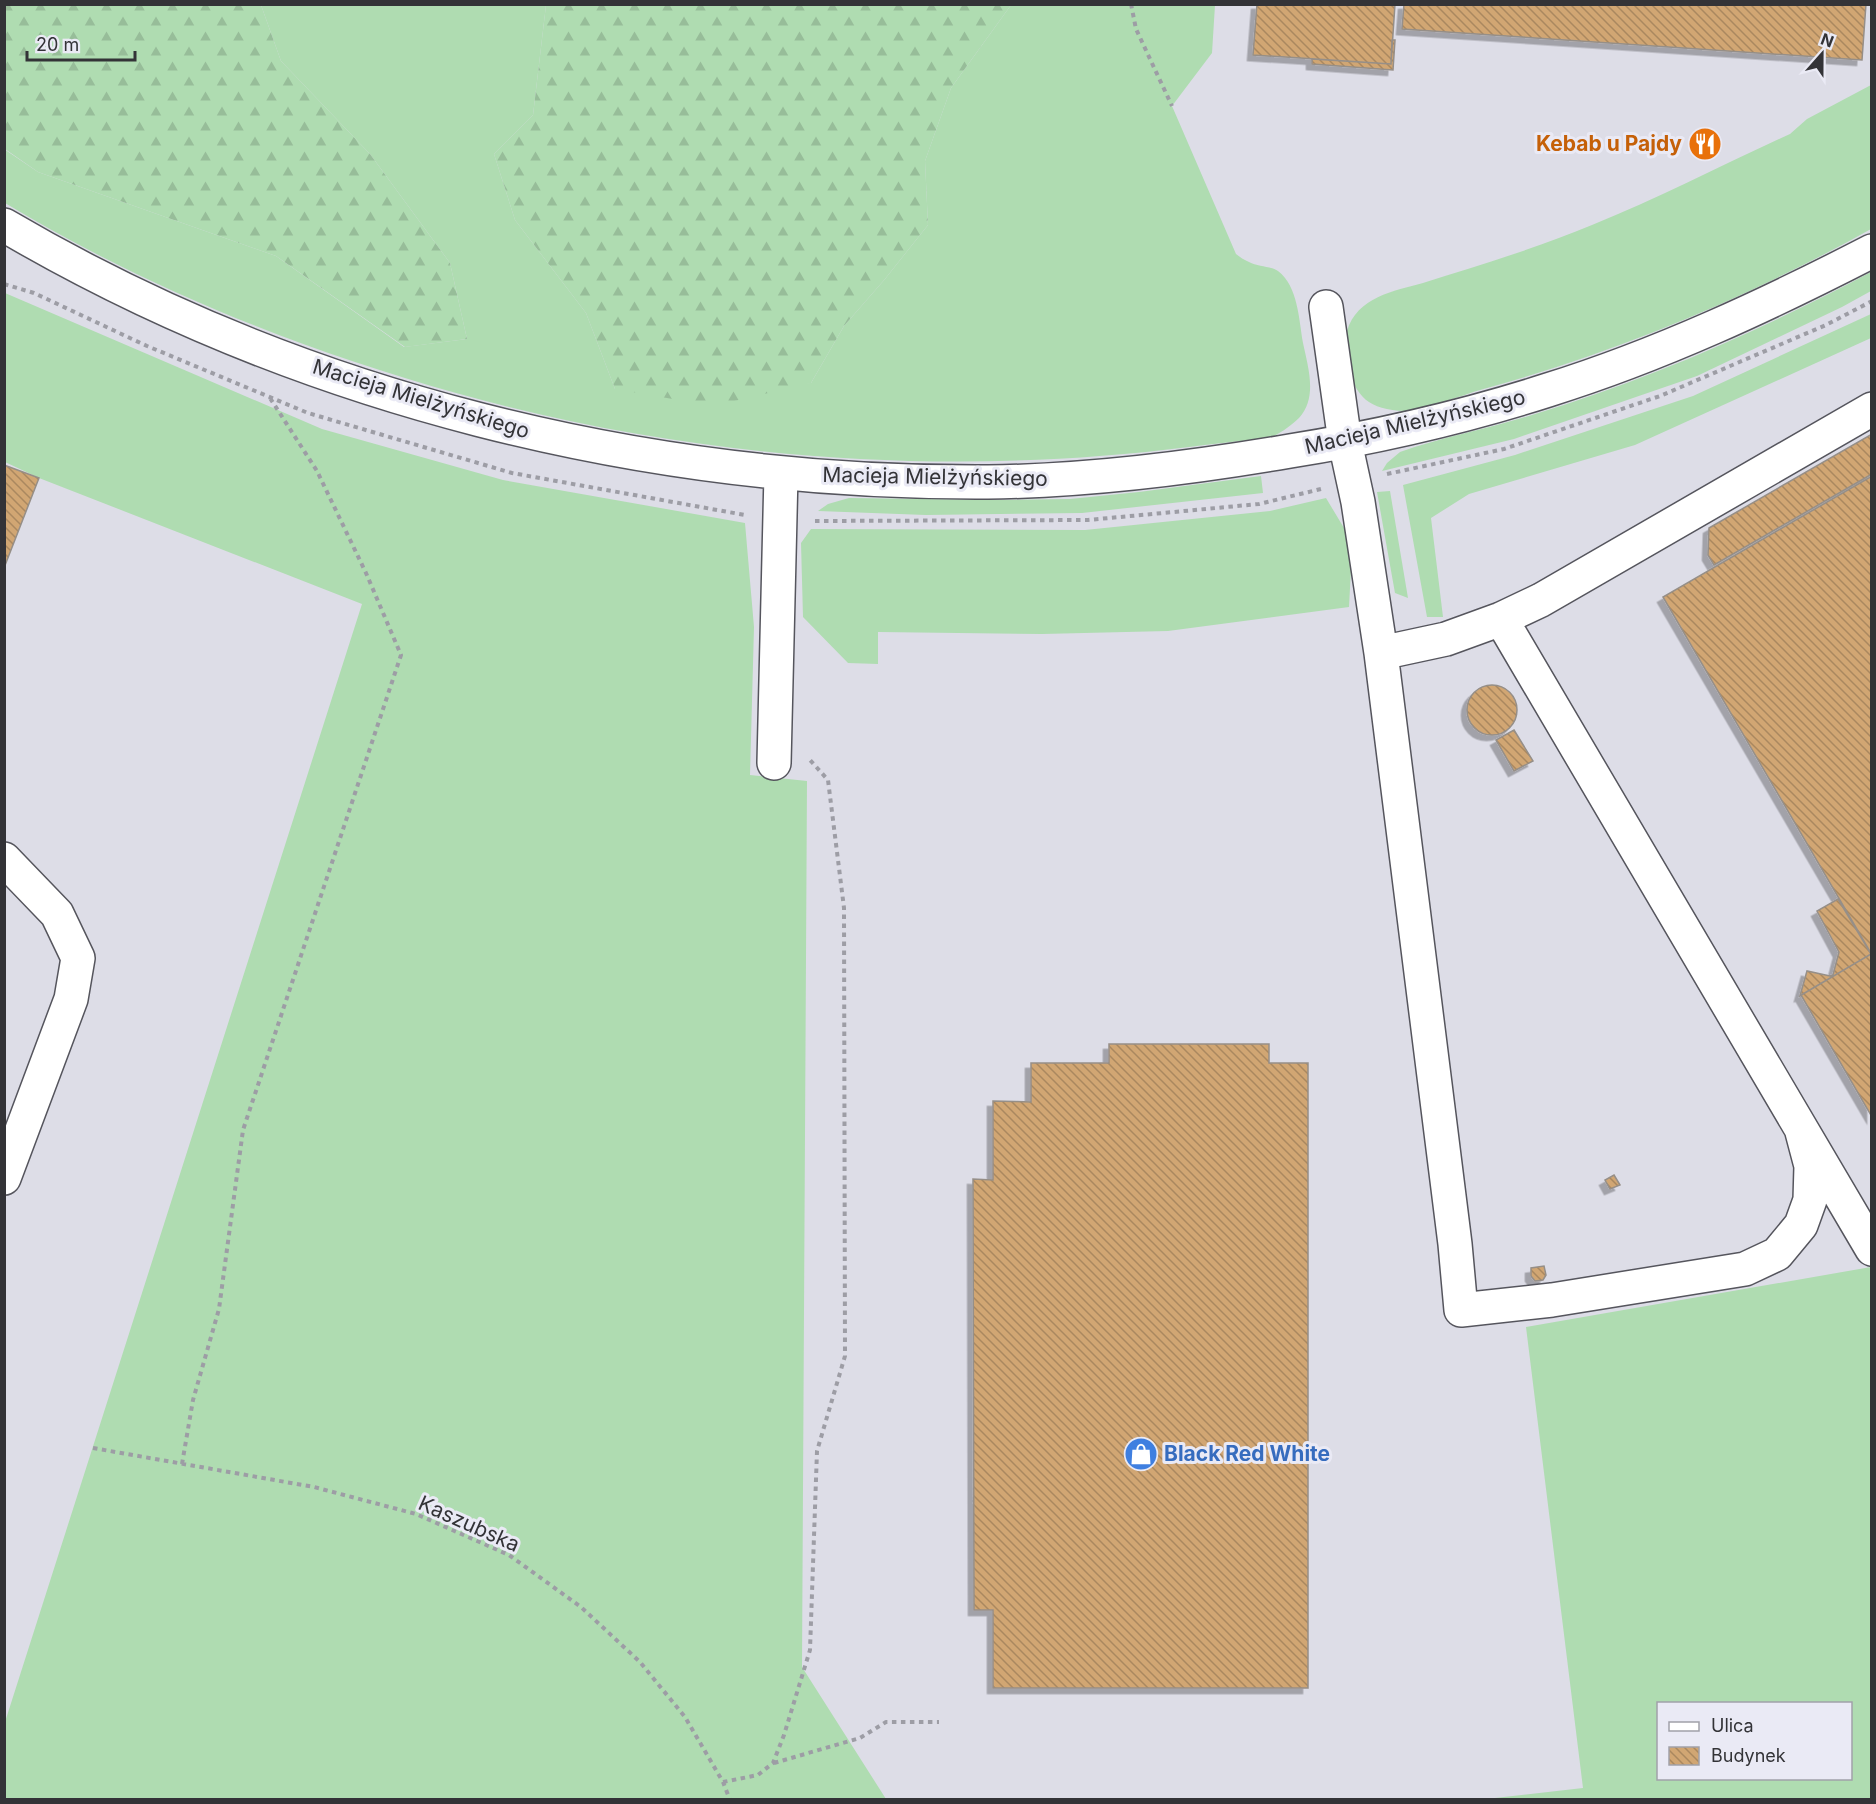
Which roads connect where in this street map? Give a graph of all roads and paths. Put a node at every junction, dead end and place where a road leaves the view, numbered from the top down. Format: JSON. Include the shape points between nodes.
{"nodes":[{"id":1,"x":1131,"y":4,"type":"edge"},
{"id":2,"x":1172,"y":106,"type":"dead end"},
{"id":3,"x":4,"y":225,"type":"edge"},
{"id":4,"x":1872,"y":251,"type":"edge"},
{"id":5,"x":4,"y":284,"type":"edge"},
{"id":6,"x":1326,"y":307,"type":"dead end"},
{"id":7,"x":1872,"y":409,"type":"edge"},
{"id":8,"x":1345,"y":442,"type":"junction"},
{"id":9,"x":781,"y":474,"type":"junction"},
{"id":10,"x":1501,"y":619,"type":"junction"},
{"id":11,"x":1381,"y":652,"type":"junction"},
{"id":12,"x":774,"y":750,"type":"joint"},
{"id":13,"x":4,"y":859,"type":"edge"},
{"id":14,"x":1802,"y":1132,"type":"junction"},
{"id":15,"x":4,"y":1178,"type":"edge"},
{"id":16,"x":1872,"y":1249,"type":"edge"},
{"id":17,"x":93,"y":1448,"type":"dead end"},
{"id":18,"x":182,"y":1464,"type":"junction"},
{"id":19,"x":939,"y":1722,"type":"dead end"},
{"id":20,"x":773,"y":1763,"type":"junction"},
{"id":21,"x":723,"y":1782,"type":"junction"},
{"id":22,"x":730,"y":1800,"type":"edge"}],
"edges":[{"from":1,"to":2,"type":"path","via":[[1136,29]]},
{"from":3,"to":9,"type":"street","name":"Macieja Mielżyńskiego","via":[[99,277],[179,314],[349,381],[534,433],[653,457]]},
{"from":4,"to":8,"type":"street","name":"Macieja Mielżyńskiego","via":[[1671,346],[1549,390],[1444,420]]},
{"from":5,"to":18,"type":"path","via":[[34,293],[270,397],[317,471],[401,655],[243,1130],[219,1310],[193,1400]]},
{"from":6,"to":8,"type":"street"},
{"from":7,"to":10,"type":"street","via":[[1541,600]]},
{"from":8,"to":9,"type":"street","name":"Macieja Mielżyńskiego","via":[[1194,467],[1094,477],[960,481]]},
{"from":8,"to":11,"type":"street"},
{"from":9,"to":12,"type":"street"},
{"from":10,"to":11,"type":"street","via":[[1446,639]]},
{"from":10,"to":14,"type":"street"},
{"from":11,"to":14,"type":"street","via":[[1461,1310],[1552,1300],[1745,1269],[1777,1254],[1801,1225],[1810,1200],[1811,1166]]},
{"from":12,"to":20,"type":"path","via":[[806,754],[828,780],[844,908],[845,1356],[817,1450],[810,1650]]},
{"from":13,"to":15,"type":"street","via":[[57,914],[78,958],[71,999]]},
{"from":14,"to":16,"type":"street"},
{"from":17,"to":18,"type":"path","name":"Kaszubska"},
{"from":18,"to":21,"type":"path","name":"Kaszubska","via":[[314,1487],[416,1514],[509,1555],[581,1607],[640,1662],[685,1717]]},
{"from":19,"to":20,"type":"path","via":[[886,1722],[860,1738]]},
{"from":20,"to":21,"type":"path","via":[[758,1775]]},
{"from":21,"to":22,"type":"path","name":"Kaszubska"}]}
